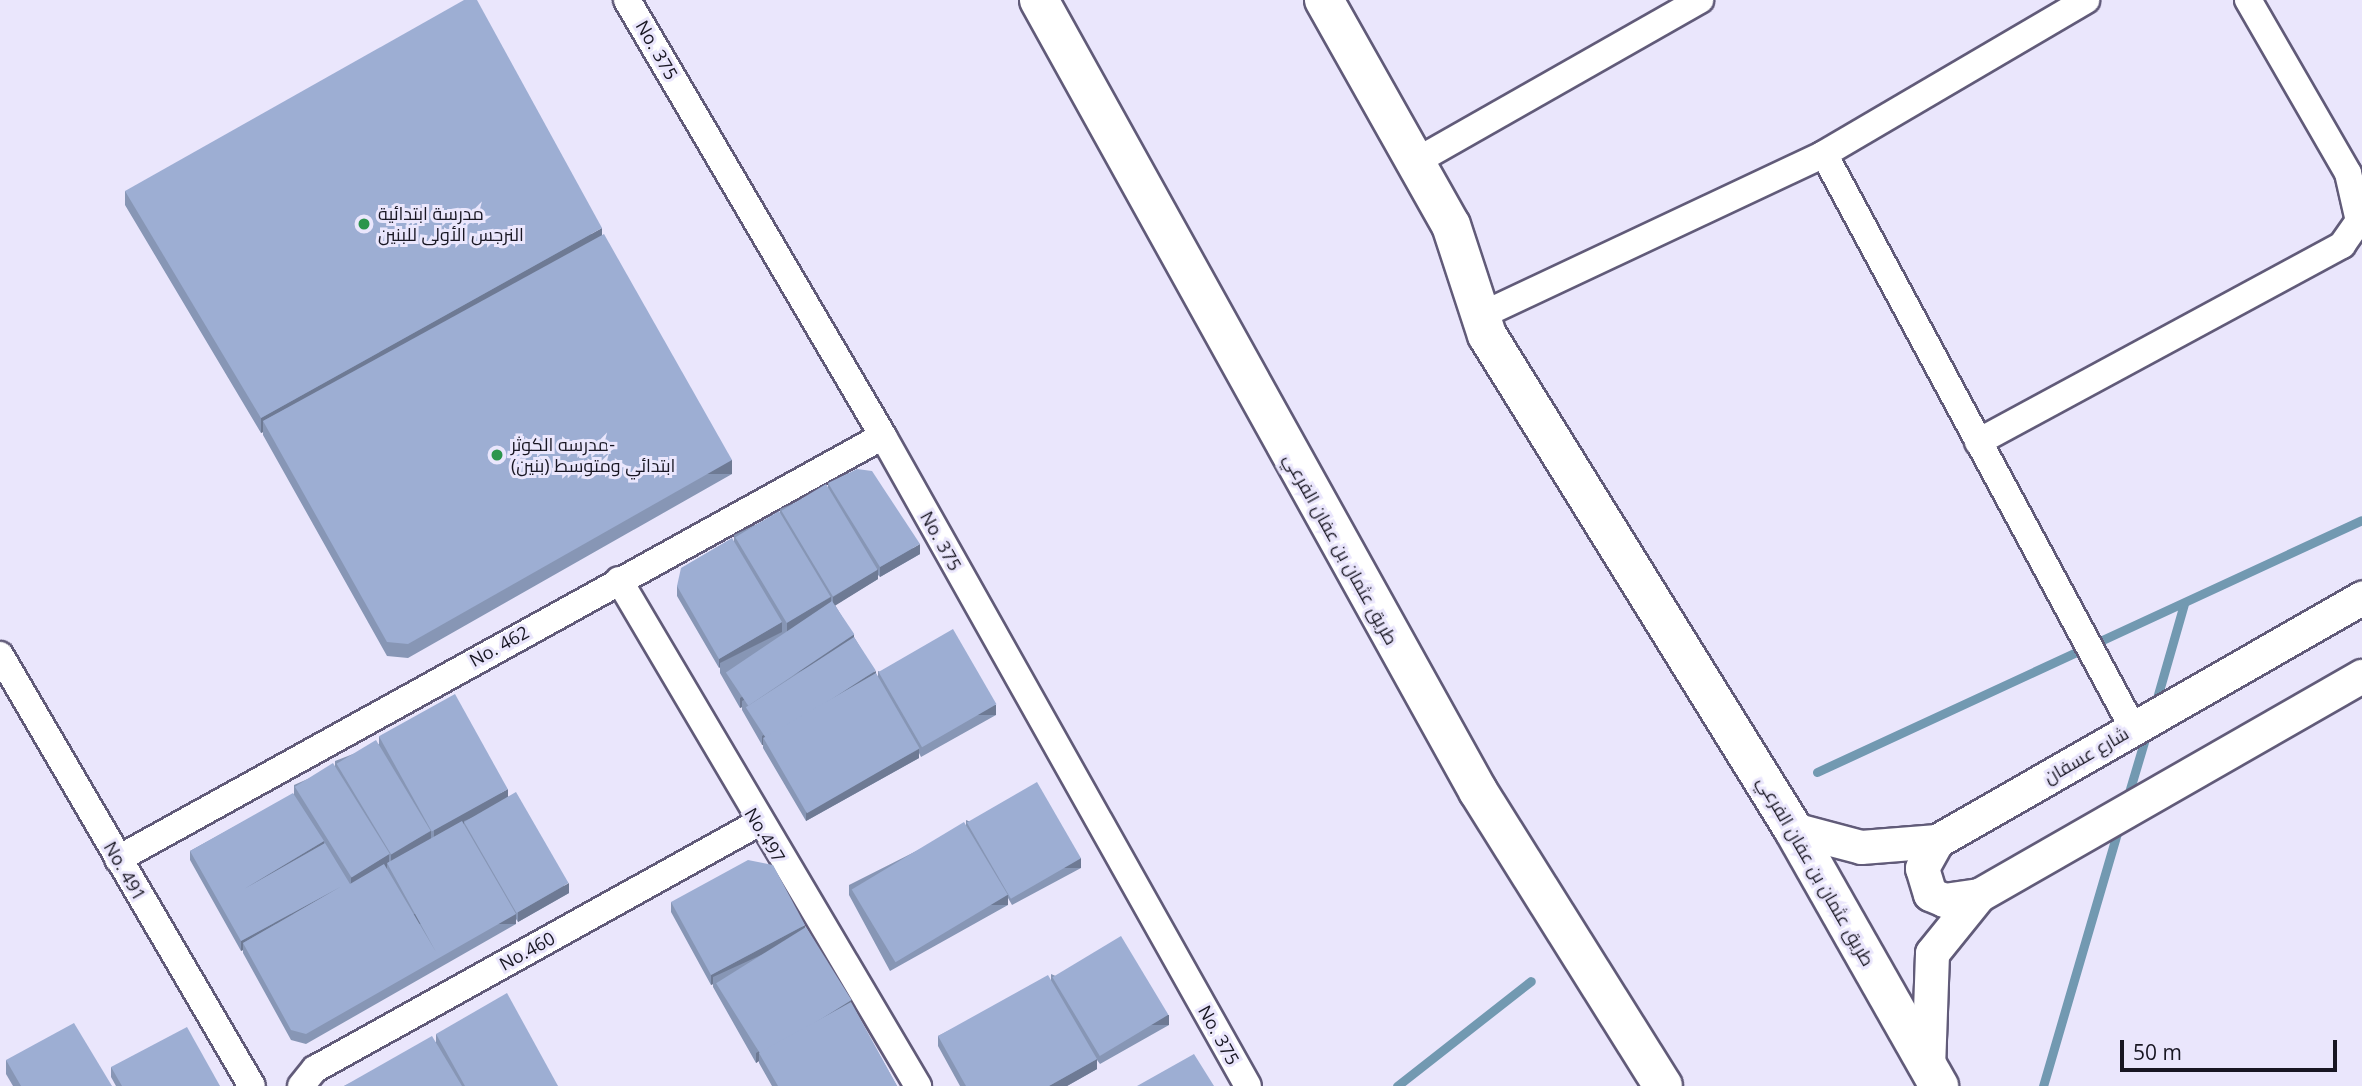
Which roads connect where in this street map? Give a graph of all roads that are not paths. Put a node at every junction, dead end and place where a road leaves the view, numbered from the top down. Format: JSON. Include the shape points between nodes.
{"nodes":[{"id":1,"x":627,"y":0,"type":"edge"},
{"id":2,"x":1039,"y":0,"type":"edge"},
{"id":3,"x":1324,"y":0,"type":"edge"},
{"id":4,"x":1700,"y":0,"type":"edge"},
{"id":5,"x":2086,"y":0,"type":"edge"},
{"id":6,"x":2248,"y":0,"type":"edge"},
{"id":7,"x":1824,"y":154,"type":"junction"},
{"id":8,"x":1415,"y":162,"type":"junction"},
{"id":9,"x":1480,"y":316,"type":"junction"},
{"id":10,"x":883,"y":436,"type":"junction"},
{"id":11,"x":1978,"y":442,"type":"junction"},
{"id":12,"x":618,"y":580,"type":"junction"},
{"id":13,"x":2362,"y":598,"type":"edge"},
{"id":14,"x":0,"y":655,"type":"edge"},
{"id":15,"x":2362,"y":676,"type":"edge"},
{"id":16,"x":2133,"y":728,"type":"junction"},
{"id":17,"x":758,"y":823,"type":"junction"},
{"id":18,"x":1793,"y":829,"type":"junction"},
{"id":19,"x":1937,"y":841,"type":"junction"},
{"id":20,"x":118,"y":859,"type":"junction"},
{"id":21,"x":1979,"y":895,"type":"junction"},
{"id":22,"x":1933,"y":1077,"type":"edge"},
{"id":23,"x":252,"y":1086,"type":"edge"},
{"id":24,"x":301,"y":1086,"type":"edge"},
{"id":25,"x":918,"y":1086,"type":"edge"},
{"id":26,"x":1248,"y":1086,"type":"edge"},
{"id":27,"x":1663,"y":1086,"type":"edge"}],
"edges":[{"from":1,"to":10,"type":"street","name":"No. 375"},
{"from":2,"to":27,"type":"main road","name":"طريق عثمان بن عفان الفرعي","via":[[1478,791]]},
{"from":3,"to":8,"type":"main road","name":"طريق عثمان بن عفان الفرعي"},
{"from":4,"to":8,"type":"street"},
{"from":5,"to":7,"type":"street"},
{"from":6,"to":11,"type":"street","via":[[2348,173],[2360,221],[2342,244]]},
{"from":7,"to":9,"type":"street"},
{"from":7,"to":11,"type":"street"},
{"from":8,"to":9,"type":"main road","name":"طريق عثمان بن عفان الفرعي","via":[[1451,225]]},
{"from":9,"to":18,"type":"main road","name":"طريق عثمان بن عفان الفرعي"},
{"from":10,"to":12,"type":"street","name":"No. 462"},
{"from":10,"to":26,"type":"street","name":"No. 375"},
{"from":11,"to":16,"type":"street"},
{"from":12,"to":17,"type":"street","name":"No.497"},
{"from":12,"to":20,"type":"street","name":"No. 462"},
{"from":13,"to":16,"type":"street","name":"شارع عسفان"},
{"from":14,"to":20,"type":"street","name":"No. 491"},
{"from":15,"to":21,"type":"street"},
{"from":16,"to":19,"type":"street","name":"شارع عسفان"},
{"from":17,"to":24,"type":"street","name":"No.460","via":[[315,1069]]},
{"from":17,"to":25,"type":"street","name":"No.497"},
{"from":18,"to":19,"type":"street","name":"شارع عسفان","via":[[1861,847]]},
{"from":18,"to":22,"type":"main road","name":"طريق عثمان بن عفان الفرعي"},
{"from":19,"to":21,"type":"street","via":[[1922,868],[1930,894],[1944,900]]},
{"from":20,"to":23,"type":"street","name":"No. 491"},
{"from":21,"to":22,"type":"street","via":[[1932,953]]}]}
